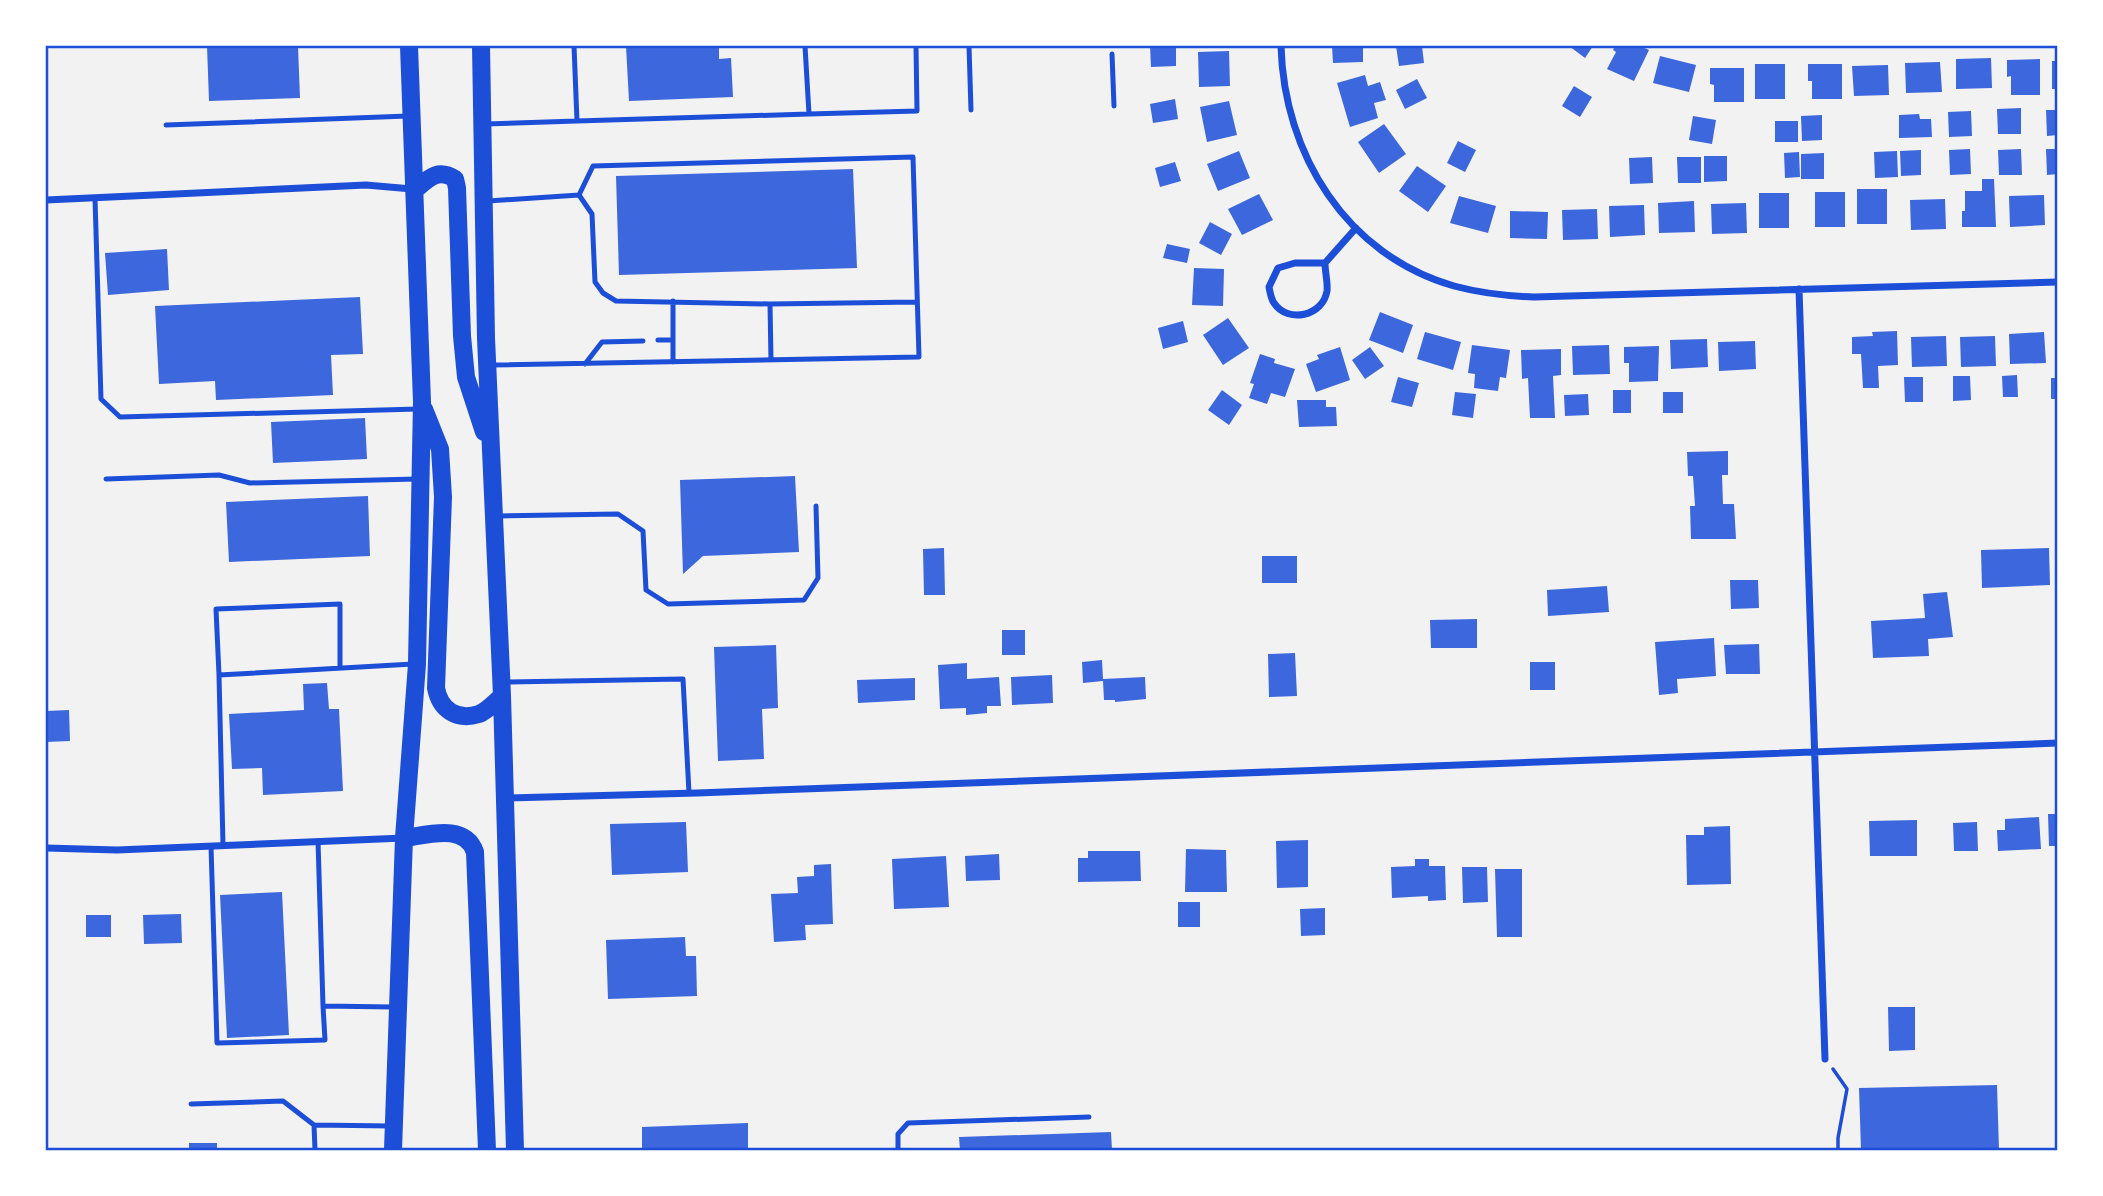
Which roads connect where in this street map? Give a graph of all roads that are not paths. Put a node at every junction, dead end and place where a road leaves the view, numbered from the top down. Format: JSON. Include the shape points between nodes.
{"nodes":[{"id":1,"x":409,"y":46,"type":"edge"},
{"id":2,"x":481,"y":46,"type":"edge"},
{"id":3,"x":574,"y":46,"type":"edge"},
{"id":4,"x":805,"y":46,"type":"edge"},
{"id":5,"x":916,"y":46,"type":"edge"},
{"id":6,"x":969,"y":46,"type":"edge"},
{"id":7,"x":1281,"y":46,"type":"edge"},
{"id":8,"x":1112,"y":54,"type":"dead end"},
{"id":9,"x":1114,"y":106,"type":"dead end"},
{"id":10,"x":971,"y":110,"type":"dead end"},
{"id":11,"x":809,"y":114,"type":"junction"},
{"id":12,"x":411,"y":116,"type":"junction"},
{"id":13,"x":577,"y":121,"type":"junction"},
{"id":14,"x":166,"y":125,"type":"dead end"},
{"id":15,"x":482,"y":125,"type":"junction"},
{"id":16,"x":416,"y":189,"type":"junction"},
{"id":17,"x":579,"y":195,"type":"junction"},
{"id":18,"x":95,"y":198,"type":"junction"},
{"id":19,"x":46,"y":200,"type":"edge"},
{"id":20,"x":483,"y":201,"type":"junction"},
{"id":21,"x":1356,"y":228,"type":"junction"},
{"id":22,"x":1325,"y":263,"type":"junction"},
{"id":23,"x":2057,"y":282,"type":"edge"},
{"id":24,"x":1799,"y":289,"type":"junction"},
{"id":25,"x":673,"y":301,"type":"junction"},
{"id":26,"x":918,"y":302,"type":"junction"},
{"id":27,"x":770,"y":304,"type":"junction"},
{"id":28,"x":658,"y":340,"type":"dead end"},
{"id":29,"x":673,"y":340,"type":"junction"},
{"id":30,"x":643,"y":341,"type":"dead end"},
{"id":31,"x":771,"y":360,"type":"junction"},
{"id":32,"x":673,"y":362,"type":"junction"},
{"id":33,"x":584,"y":364,"type":"junction"},
{"id":34,"x":488,"y":365,"type":"junction"},
{"id":35,"x":421,"y":405,"type":"junction"},
{"id":36,"x":492,"y":455,"type":"junction"},
{"id":37,"x":106,"y":479,"type":"dead end"},
{"id":38,"x":420,"y":479,"type":"junction"},
{"id":39,"x":816,"y":506,"type":"dead end"},
{"id":40,"x":494,"y":516,"type":"junction"},
{"id":41,"x":416,"y":663,"type":"junction"},
{"id":42,"x":341,"y":667,"type":"junction"},
{"id":43,"x":219,"y":675,"type":"junction"},
{"id":44,"x":502,"y":689,"type":"junction"},
{"id":45,"x":2057,"y":743,"type":"edge"},
{"id":46,"x":1815,"y":752,"type":"junction"},
{"id":47,"x":689,"y":793,"type":"junction"},
{"id":48,"x":505,"y":798,"type":"junction"},
{"id":49,"x":404,"y":838,"type":"junction"},
{"id":50,"x":318,"y":841,"type":"junction"},
{"id":51,"x":223,"y":845,"type":"junction"},
{"id":52,"x":211,"y":846,"type":"junction"},
{"id":53,"x":46,"y":848,"type":"edge"},
{"id":54,"x":323,"y":1006,"type":"junction"},
{"id":55,"x":397,"y":1007,"type":"junction"},
{"id":56,"x":1825,"y":1059,"type":"road end"},
{"id":57,"x":191,"y":1104,"type":"dead end"},
{"id":58,"x":1089,"y":1116,"type":"dead end"},
{"id":59,"x":314,"y":1125,"type":"junction"},
{"id":60,"x":393,"y":1126,"type":"junction"},
{"id":61,"x":315,"y":1150,"type":"edge"},
{"id":62,"x":393,"y":1150,"type":"edge"},
{"id":63,"x":487,"y":1150,"type":"edge"},
{"id":64,"x":515,"y":1150,"type":"edge"},
{"id":65,"x":898,"y":1150,"type":"edge"}],
"edges":[{"from":1,"to":12,"type":"main road"},
{"from":2,"to":15,"type":"main road"},
{"from":3,"to":13,"type":"lane"},
{"from":4,"to":11,"type":"lane"},
{"from":5,"to":11,"type":"lane","via":[[918,111]]},
{"from":6,"to":10,"type":"lane"},
{"from":7,"to":21,"type":"street","via":[[1295,132],[1332,202]]},
{"from":8,"to":9,"type":"lane"},
{"from":11,"to":13,"type":"lane"},
{"from":12,"to":14,"type":"lane"},
{"from":12,"to":16,"type":"main road"},
{"from":13,"to":15,"type":"lane"},
{"from":15,"to":20,"type":"main road"},
{"from":16,"to":18,"type":"street","via":[[366,185]]},
{"from":16,"to":35,"type":"main road"},
{"from":16,"to":36,"type":"main road","via":[[440,173],[454,179],[457,188],[466,377]]},
{"from":17,"to":20,"type":"lane"},
{"from":17,"to":25,"type":"lane","via":[[592,214],[596,282],[603,293],[616,301]]},
{"from":17,"to":26,"type":"lane","via":[[593,166],[913,157]]},
{"from":18,"to":19,"type":"street"},
{"from":18,"to":35,"type":"lane","via":[[101,399],[120,417]]},
{"from":20,"to":34,"type":"main road"},
{"from":21,"to":22,"type":"street"},
{"from":21,"to":24,"type":"street","via":[[1421,273],[1492,295]]},
{"from":22,"to":22,"type":"street","via":[[1278,268],[1269,287],[1273,303],[1285,313],[1303,316],[1320,307],[1327,292]]},
{"from":23,"to":24,"type":"street"},
{"from":24,"to":46,"type":"street"},
{"from":25,"to":27,"type":"lane"},
{"from":25,"to":29,"type":"lane"},
{"from":26,"to":27,"type":"lane"},
{"from":26,"to":31,"type":"lane","via":[[919,357]]},
{"from":27,"to":31,"type":"lane"},
{"from":28,"to":29,"type":"lane"},
{"from":29,"to":32,"type":"lane"},
{"from":30,"to":33,"type":"lane","via":[[602,342]]},
{"from":31,"to":32,"type":"lane"},
{"from":32,"to":33,"type":"lane"},
{"from":33,"to":34,"type":"lane"},
{"from":34,"to":36,"type":"main road"},
{"from":35,"to":38,"type":"main road"},
{"from":35,"to":44,"type":"main road","via":[[440,450],[443,497],[438,699],[454,714],[469,715],[481,713]]},
{"from":36,"to":40,"type":"main road"},
{"from":37,"to":38,"type":"lane","via":[[219,475],[250,484]]},
{"from":38,"to":41,"type":"main road"},
{"from":39,"to":40,"type":"lane","via":[[818,578],[804,600],[791,601],[668,604],[646,590],[643,531],[618,514]]},
{"from":40,"to":44,"type":"main road"},
{"from":41,"to":42,"type":"lane"},
{"from":41,"to":49,"type":"main road"},
{"from":42,"to":43,"type":"lane"},
{"from":42,"to":43,"type":"lane","via":[[340,604],[216,610]]},
{"from":43,"to":51,"type":"lane"},
{"from":44,"to":47,"type":"lane","via":[[683,679]]},
{"from":44,"to":48,"type":"main road"},
{"from":45,"to":46,"type":"street"},
{"from":46,"to":47,"type":"street"},
{"from":46,"to":56,"type":"street"},
{"from":47,"to":48,"type":"street"},
{"from":48,"to":64,"type":"main road"},
{"from":49,"to":50,"type":"street"},
{"from":49,"to":55,"type":"main road"},
{"from":49,"to":63,"type":"main road","via":[[458,834],[469,840],[475,852]]},
{"from":50,"to":51,"type":"street"},
{"from":50,"to":54,"type":"lane"},
{"from":51,"to":52,"type":"street"},
{"from":52,"to":53,"type":"street"},
{"from":52,"to":54,"type":"lane","via":[[217,1043],[324,1040]]},
{"from":54,"to":55,"type":"lane"},
{"from":55,"to":60,"type":"main road"},
{"from":57,"to":59,"type":"lane","via":[[283,1101]]},
{"from":58,"to":65,"type":"lane","via":[[908,1123],[898,1134]]},
{"from":59,"to":60,"type":"lane"},
{"from":59,"to":61,"type":"lane"},
{"from":60,"to":62,"type":"main road"}]}
